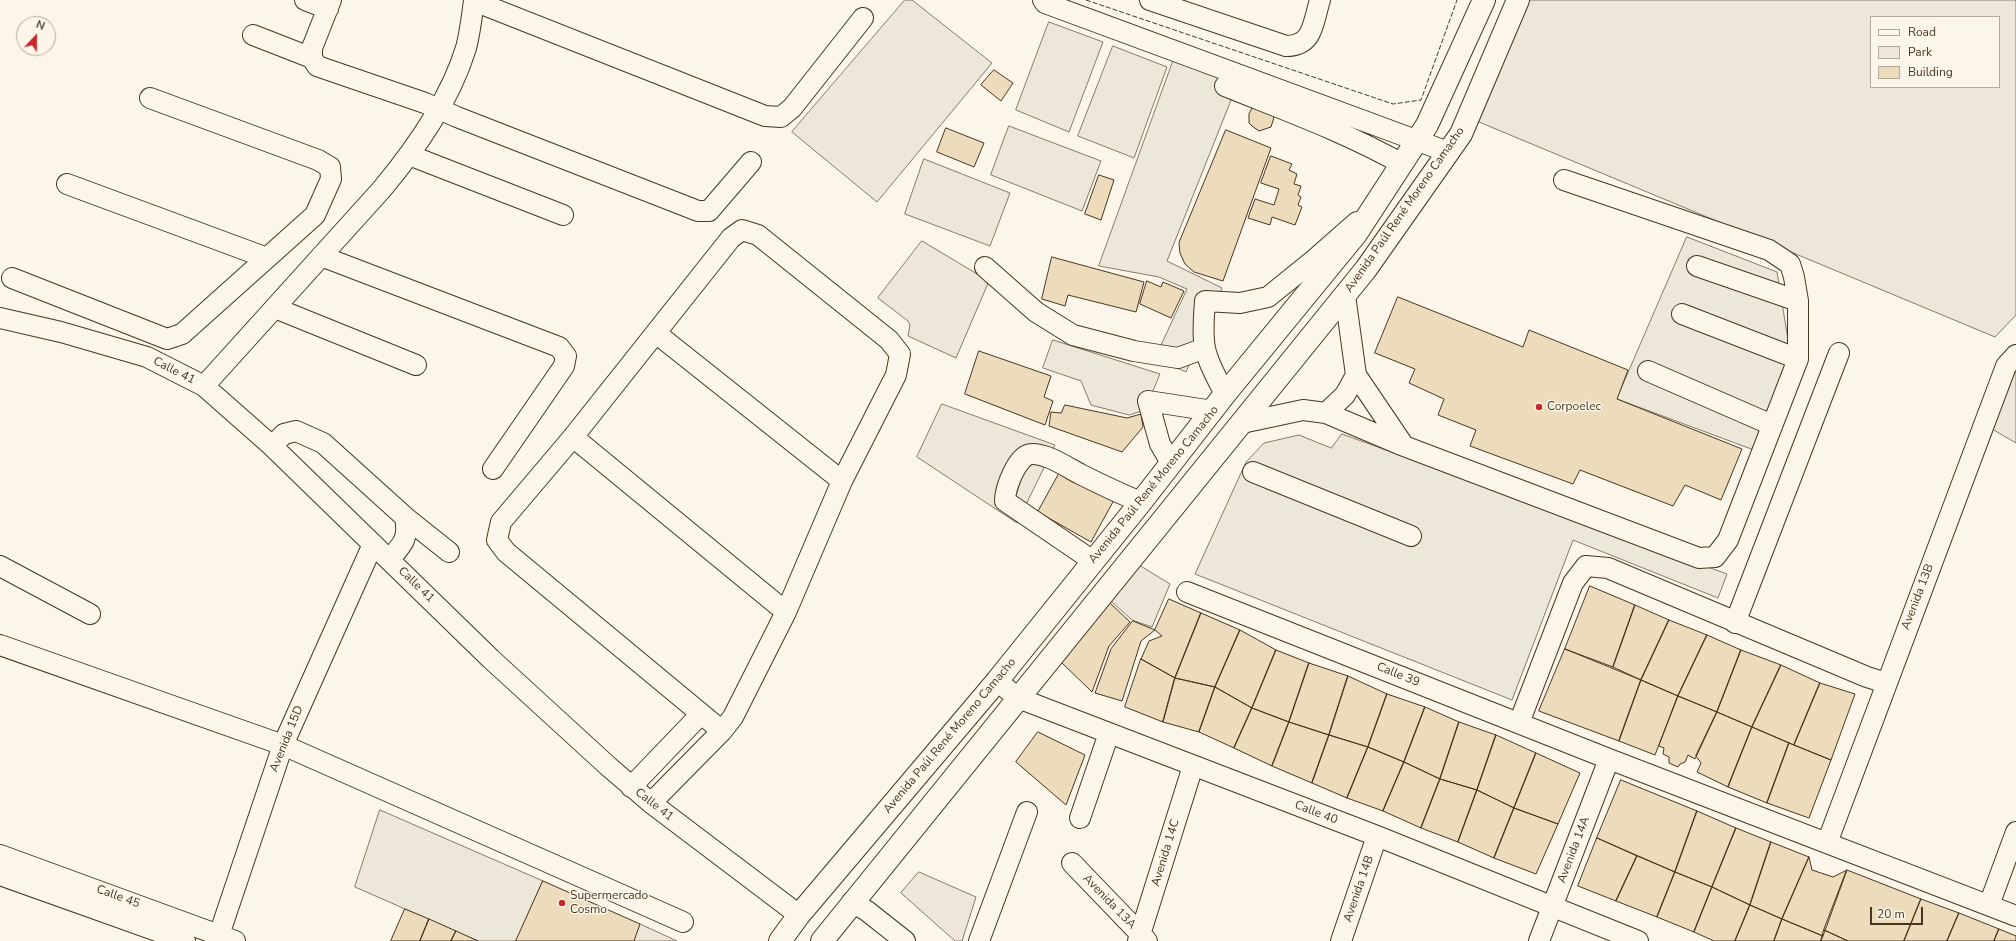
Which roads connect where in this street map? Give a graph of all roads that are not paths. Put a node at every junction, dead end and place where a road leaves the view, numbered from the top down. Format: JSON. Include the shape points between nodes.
{"nodes":[{"id":1,"x":304,"y":0,"type":"edge"},
{"id":2,"x":474,"y":0,"type":"edge"},
{"id":3,"x":1043,"y":0,"type":"edge"},
{"id":4,"x":1150,"y":0,"type":"edge"},
{"id":5,"x":1320,"y":0,"type":"edge"},
{"id":6,"x":1518,"y":0,"type":"edge"},
{"id":7,"x":1483,"y":1,"type":"edge"},
{"id":8,"x":329,"y":5,"type":"edge"},
{"id":9,"x":863,"y":18,"type":"dead end"},
{"id":10,"x":253,"y":35,"type":"dead end"},
{"id":11,"x":312,"y":58,"type":"junction"},
{"id":12,"x":1225,"y":86,"type":"dead end"},
{"id":13,"x":150,"y":98,"type":"dead end"},
{"id":14,"x":439,"y":108,"type":"junction"},
{"id":15,"x":1417,"y":140,"type":"junction"},
{"id":16,"x":1448,"y":152,"type":"junction"},
{"id":17,"x":409,"y":155,"type":"junction"},
{"id":18,"x":751,"y":162,"type":"dead end"},
{"id":19,"x":1402,"y":164,"type":"junction"},
{"id":20,"x":1564,"y":180,"type":"dead end"},
{"id":21,"x":67,"y":184,"type":"dead end"},
{"id":22,"x":1372,"y":209,"type":"junction"},
{"id":23,"x":315,"y":215,"type":"junction"},
{"id":24,"x":563,"y":216,"type":"dead end"},
{"id":25,"x":341,"y":234,"type":"junction"},
{"id":26,"x":321,"y":256,"type":"junction"},
{"id":27,"x":268,"y":258,"type":"junction"},
{"id":28,"x":1697,"y":266,"type":"dead end"},
{"id":29,"x":985,"y":267,"type":"dead end"},
{"id":30,"x":12,"y":278,"type":"dead end"},
{"id":31,"x":1345,"y":296,"type":"junction"},
{"id":32,"x":1798,"y":301,"type":"junction"},
{"id":33,"x":275,"y":308,"type":"junction"},
{"id":34,"x":1682,"y":314,"type":"dead end"},
{"id":35,"x":0,"y":318,"type":"edge"},
{"id":36,"x":657,"y":334,"type":"junction"},
{"id":37,"x":1205,"y":348,"type":"junction"},
{"id":38,"x":1839,"y":353,"type":"dead end"},
{"id":39,"x":2016,"y":355,"type":"edge"},
{"id":40,"x":1798,"y":359,"type":"junction"},
{"id":41,"x":416,"y":365,"type":"dead end"},
{"id":42,"x":1648,"y":371,"type":"dead end"},
{"id":43,"x":1356,"y":375,"type":"junction"},
{"id":44,"x":204,"y":386,"type":"junction"},
{"id":45,"x":1219,"y":403,"type":"junction"},
{"id":46,"x":1326,"y":413,"type":"junction"},
{"id":47,"x":1242,"y":423,"type":"junction"},
{"id":48,"x":1772,"y":425,"type":"junction"},
{"id":49,"x":573,"y":437,"type":"junction"},
{"id":50,"x":272,"y":446,"type":"junction"},
{"id":51,"x":1404,"y":446,"type":"junction"},
{"id":52,"x":1171,"y":463,"type":"junction"},
{"id":53,"x":493,"y":469,"type":"dead end"},
{"id":54,"x":1253,"y":472,"type":"dead end"},
{"id":55,"x":842,"y":481,"type":"junction"},
{"id":56,"x":1141,"y":502,"type":"junction"},
{"id":57,"x":405,"y":516,"type":"junction"},
{"id":58,"x":1411,"y":536,"type":"dead end"},
{"id":59,"x":373,"y":544,"type":"junction"},
{"id":60,"x":449,"y":552,"type":"dead end"},
{"id":61,"x":389,"y":560,"type":"junction"},
{"id":62,"x":1093,"y":561,"type":"junction"},
{"id":63,"x":0,"y":566,"type":"edge"},
{"id":64,"x":1187,"y":592,"type":"dead end"},
{"id":65,"x":786,"y":612,"type":"junction"},
{"id":66,"x":90,"y":614,"type":"dead end"},
{"id":67,"x":1735,"y":623,"type":"junction"},
{"id":68,"x":0,"y":645,"type":"edge"},
{"id":69,"x":997,"y":681,"type":"junction"},
{"id":70,"x":1886,"y":683,"type":"junction"},
{"id":71,"x":1018,"y":698,"type":"junction"},
{"id":72,"x":701,"y":714,"type":"junction"},
{"id":73,"x":1519,"y":723,"type":"junction"},
{"id":74,"x":722,"y":731,"type":"junction"},
{"id":75,"x":1109,"y":733,"type":"junction"},
{"id":76,"x":283,"y":745,"type":"junction"},
{"id":77,"x":1609,"y":759,"type":"junction"},
{"id":78,"x":1193,"y":766,"type":"junction"},
{"id":79,"x":632,"y":787,"type":"junction"},
{"id":80,"x":651,"y":803,"type":"junction"},
{"id":81,"x":1027,"y":812,"type":"dead end"},
{"id":82,"x":1080,"y":818,"type":"dead end"},
{"id":83,"x":2016,"y":832,"type":"edge"},
{"id":84,"x":1377,"y":836,"type":"junction"},
{"id":85,"x":1827,"y":843,"type":"junction"},
{"id":86,"x":0,"y":855,"type":"edge"},
{"id":87,"x":1072,"y":863,"type":"dead end"},
{"id":88,"x":0,"y":875,"type":"edge"},
{"id":89,"x":852,"y":902,"type":"junction"},
{"id":90,"x":1989,"y":905,"type":"junction"},
{"id":91,"x":1553,"y":907,"type":"junction"},
{"id":92,"x":799,"y":915,"type":"junction"},
{"id":93,"x":2016,"y":916,"type":"edge"},
{"id":94,"x":683,"y":922,"type":"dead end"},
{"id":95,"x":224,"y":939,"type":"edge"},
{"id":96,"x":185,"y":941,"type":"edge"},
{"id":97,"x":780,"y":941,"type":"edge"},
{"id":98,"x":822,"y":941,"type":"edge"},
{"id":99,"x":905,"y":941,"type":"edge"},
{"id":100,"x":979,"y":941,"type":"edge"},
{"id":101,"x":1138,"y":941,"type":"edge"},
{"id":102,"x":1147,"y":941,"type":"edge"},
{"id":103,"x":1341,"y":941,"type":"edge"},
{"id":104,"x":1539,"y":941,"type":"edge"},
{"id":105,"x":1638,"y":941,"type":"edge"}],
"edges":[{"from":1,"to":8,"type":"street"},
{"from":2,"to":9,"type":"street","via":[[765,116],[781,117],[792,108]]},
{"from":2,"to":14,"type":"street","via":[[466,47],[454,81]]},
{"from":3,"to":15,"type":"street","via":[[1045,3]]},
{"from":4,"to":5,"type":"street","via":[[1286,46],[1298,46],[1308,39]]},
{"from":6,"to":16,"type":"main road","name":"Avenida Paúl René Moreno Camacho","via":[[1461,134]]},
{"from":7,"to":15,"type":"main road","name":"Avenida Paúl René Moreno Camacho","via":[[1427,125]]},
{"from":8,"to":11,"type":"street","via":[[312,48]]},
{"from":10,"to":11,"type":"street"},
{"from":11,"to":14,"type":"street","via":[[317,66]]},
{"from":12,"to":19,"type":"street","via":[[1382,152]]},
{"from":13,"to":23,"type":"street","via":[[318,160],[330,167],[331,179]]},
{"from":14,"to":17,"type":"street"},
{"from":14,"to":18,"type":"street","via":[[698,211],[708,211]]},
{"from":15,"to":16,"type":"street"},
{"from":15,"to":19,"type":"main road","name":"Avenida Paúl René Moreno Camacho"},
{"from":16,"to":31,"type":"main road","name":"Avenida Paúl René Moreno Camacho"},
{"from":17,"to":24,"type":"street"},
{"from":17,"to":25,"type":"street"},
{"from":19,"to":22,"type":"main road","name":"Avenida Paúl René Moreno Camacho"},
{"from":20,"to":32,"type":"street","via":[[1769,250],[1790,264]]},
{"from":21,"to":27,"type":"street"},
{"from":22,"to":37,"type":"street","via":[[1268,297],[1240,303],[1205,301]]},
{"from":22,"to":45,"type":"main road","name":"Avenida Paúl René Moreno Camacho","via":[[1356,234]]},
{"from":23,"to":25,"type":"street"},
{"from":23,"to":27,"type":"street"},
{"from":25,"to":26,"type":"street"},
{"from":26,"to":33,"type":"street"},
{"from":26,"to":53,"type":"street","via":[[559,347],[566,356],[564,366]]},
{"from":27,"to":30,"type":"street","via":[[182,334],[167,339]]},
{"from":28,"to":32,"type":"street"},
{"from":29,"to":37,"type":"street","via":[[1036,312],[1073,335],[1134,351],[1178,358]]},
{"from":31,"to":43,"type":"street"},
{"from":31,"to":47,"type":"main road","name":"Avenida Paúl René Moreno Camacho"},
{"from":32,"to":40,"type":"street"},
{"from":33,"to":41,"type":"street"},
{"from":33,"to":44,"type":"street"},
{"from":34,"to":40,"type":"street"},
{"from":35,"to":44,"type":"street","name":"Calle 41","via":[[61,332],[147,357]]},
{"from":36,"to":49,"type":"street"},
{"from":36,"to":55,"type":"street"},
{"from":36,"to":55,"type":"street","via":[[730,238],[742,230],[758,235],[889,340],[900,354],[896,375]]},
{"from":37,"to":45,"type":"street"},
{"from":38,"to":67,"type":"street"},
{"from":39,"to":70,"type":"street","name":"Avenida 13B","via":[[2006,366]]},
{"from":40,"to":48,"type":"street"},
{"from":42,"to":48,"type":"street"},
{"from":43,"to":46,"type":"street","via":[[1344,395]]},
{"from":43,"to":51,"type":"street"},
{"from":44,"to":50,"type":"street","name":"Calle 41"},
{"from":45,"to":52,"type":"main road","name":"Avenida Paúl René Moreno Camacho"},
{"from":45,"to":52,"type":"street","via":[[1148,401],[1158,438]]},
{"from":46,"to":47,"type":"street","via":[[1303,410]]},
{"from":46,"to":51,"type":"street"},
{"from":47,"to":71,"type":"main road","name":"Avenida Paúl René Moreno Camacho"},
{"from":48,"to":51,"type":"street","via":[[1728,540],[1715,556],[1699,558]]},
{"from":49,"to":65,"type":"street"},
{"from":49,"to":72,"type":"street","via":[[501,522],[496,540],[506,552]]},
{"from":50,"to":57,"type":"street","via":[[284,434],[296,431],[323,443]]},
{"from":50,"to":59,"type":"street","name":"Calle 41"},
{"from":52,"to":56,"type":"main road","name":"Avenida Paúl René Moreno Camacho"},
{"from":54,"to":58,"type":"street"},
{"from":55,"to":65,"type":"street"},
{"from":56,"to":62,"type":"main road","name":"Avenida Paúl René Moreno Camacho"},
{"from":56,"to":62,"type":"street","via":[[1044,456],[1030,454],[1020,459],[1005,491],[1005,502]]},
{"from":57,"to":60,"type":"street"},
{"from":57,"to":61,"type":"street","via":[[407,531],[403,544]]},
{"from":59,"to":61,"type":"street","name":"Calle 41"},
{"from":59,"to":76,"type":"street","name":"Avenida 15D"},
{"from":61,"to":79,"type":"street","name":"Calle 41","via":[[491,659]]},
{"from":62,"to":69,"type":"main road","name":"Avenida Paúl René Moreno Camacho"},
{"from":63,"to":66,"type":"street"},
{"from":64,"to":73,"type":"street","name":"Calle 39"},
{"from":65,"to":74,"type":"street","via":[[733,717]]},
{"from":67,"to":70,"type":"street"},
{"from":67,"to":73,"type":"street","via":[[1608,568],[1586,566],[1573,583]]},
{"from":68,"to":76,"type":"street"},
{"from":69,"to":71,"type":"street","name":"Calle 40"},
{"from":69,"to":92,"type":"main road","name":"Avenida Paúl René Moreno Camacho"},
{"from":70,"to":85,"type":"street","name":"Avenida 13B"},
{"from":71,"to":75,"type":"street","name":"Calle 40"},
{"from":71,"to":89,"type":"main road","name":"Avenida Paúl René Moreno Camacho"},
{"from":72,"to":74,"type":"street"},
{"from":72,"to":79,"type":"street"},
{"from":73,"to":77,"type":"street","name":"Calle 39"},
{"from":74,"to":80,"type":"street"},
{"from":75,"to":78,"type":"street","name":"Calle 40"},
{"from":75,"to":82,"type":"street"},
{"from":76,"to":94,"type":"street"},
{"from":76,"to":95,"type":"street","name":"Avenida 15D"},
{"from":77,"to":85,"type":"street","name":"Calle 39"},
{"from":77,"to":91,"type":"street","name":"Avenida 14A"},
{"from":78,"to":84,"type":"street","name":"Calle 40"},
{"from":78,"to":101,"type":"street","name":"Avenida 14C"},
{"from":79,"to":80,"type":"street","name":"Calle 41"},
{"from":80,"to":92,"type":"street","name":"Calle 41"},
{"from":81,"to":100,"type":"street"},
{"from":83,"to":90,"type":"street"},
{"from":84,"to":91,"type":"street","name":"Calle 40"},
{"from":84,"to":103,"type":"street","name":"Avenida 14B"},
{"from":85,"to":90,"type":"street","name":"Calle 39"},
{"from":86,"to":95,"type":"street","name":"Calle 45"},
{"from":87,"to":102,"type":"street","name":"Avenida 13A"},
{"from":88,"to":96,"type":"street","name":"Calle 45"},
{"from":89,"to":98,"type":"main road","name":"Avenida Paúl René Moreno Camacho"},
{"from":89,"to":99,"type":"street"},
{"from":90,"to":93,"type":"street","name":"Calle 39"},
{"from":91,"to":104,"type":"street","name":"Avenida 14A"},
{"from":91,"to":105,"type":"street","name":"Calle 40"},
{"from":92,"to":97,"type":"main road","name":"Avenida Paúl René Moreno Camacho"}]}
